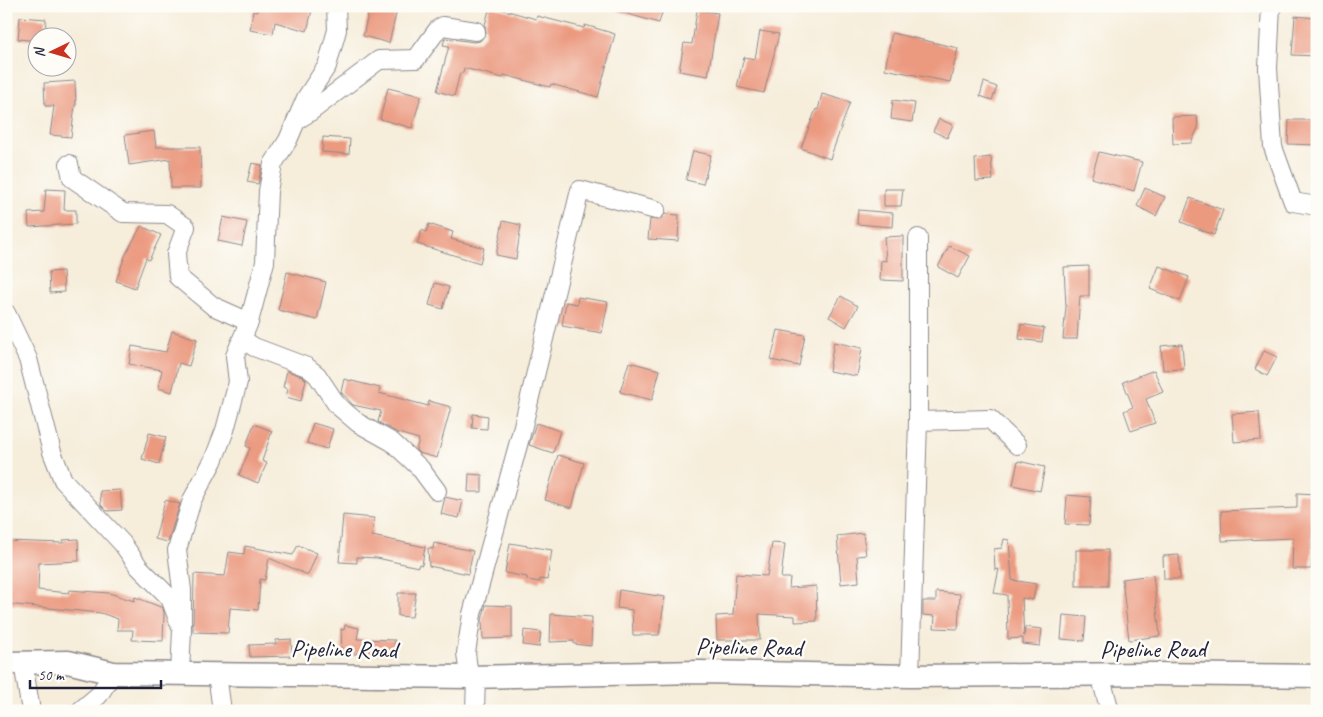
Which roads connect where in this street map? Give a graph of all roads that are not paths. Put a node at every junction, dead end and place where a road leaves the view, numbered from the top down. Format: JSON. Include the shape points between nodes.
{"nodes":[{"id":1,"x":336,"y":6,"type":"edge"},
{"id":2,"x":1271,"y":6,"type":"edge"},
{"id":3,"x":476,"y":31,"type":"dead end"},
{"id":4,"x":297,"y":120,"type":"junction"},
{"id":5,"x":69,"y":164,"type":"dead end"},
{"id":6,"x":1317,"y":206,"type":"edge"},
{"id":7,"x":656,"y":210,"type":"dead end"},
{"id":8,"x":918,"y":238,"type":"dead end"},
{"id":9,"x":6,"y":313,"type":"edge"},
{"id":10,"x":249,"y":322,"type":"junction"},
{"id":11,"x":242,"y":339,"type":"junction"},
{"id":12,"x":918,"y":421,"type":"junction"},
{"id":13,"x":1017,"y":445,"type":"dead end"},
{"id":14,"x":437,"y":491,"type":"dead end"},
{"id":15,"x":182,"y":630,"type":"junction"},
{"id":16,"x":15,"y":663,"type":"edge"},
{"id":17,"x":113,"y":672,"type":"junction"},
{"id":18,"x":180,"y":673,"type":"junction"},
{"id":19,"x":217,"y":674,"type":"junction"},
{"id":20,"x":1100,"y":675,"type":"junction"},
{"id":21,"x":472,"y":676,"type":"junction"},
{"id":22,"x":910,"y":676,"type":"junction"},
{"id":23,"x":1317,"y":676,"type":"edge"},
{"id":24,"x":32,"y":711,"type":"edge"},
{"id":25,"x":80,"y":711,"type":"edge"},
{"id":26,"x":222,"y":711,"type":"edge"},
{"id":27,"x":475,"y":711,"type":"edge"},
{"id":28,"x":1110,"y":711,"type":"edge"}],
"edges":[{"from":1,"to":4,"type":"street","via":[[337,30],[327,66],[306,98]]},
{"from":2,"to":6,"type":"street","via":[[1268,68],[1273,147],[1293,202]]},
{"from":3,"to":4,"type":"street","via":[[443,26],[416,59],[379,60]]},
{"from":4,"to":10,"type":"street","via":[[273,164],[268,191],[265,262]]},
{"from":5,"to":10,"type":"street","via":[[72,178],[123,213],[167,214],[186,227],[176,254],[178,277],[213,306]]},
{"from":7,"to":21,"type":"street","via":[[580,190],[521,434],[472,614],[466,653]]},
{"from":8,"to":12,"type":"street"},
{"from":9,"to":15,"type":"street","via":[[28,359],[52,452],[63,480],[170,598]]},
{"from":10,"to":11,"type":"street"},
{"from":11,"to":14,"type":"street","via":[[317,375],[337,404],[358,423],[392,442],[420,468]]},
{"from":11,"to":15,"type":"street","via":[[235,356],[238,382],[225,430],[192,500],[177,550]]},
{"from":12,"to":13,"type":"street","via":[[990,418]]},
{"from":12,"to":22,"type":"street"},
{"from":15,"to":18,"type":"street"},
{"from":16,"to":17,"type":"street","name":"Pipeline Road","via":[[68,662]]},
{"from":16,"to":24,"type":"street"},
{"from":17,"to":18,"type":"street","name":"Pipeline Road"},
{"from":17,"to":25,"type":"street","via":[[99,695]]},
{"from":18,"to":19,"type":"street","name":"Pipeline Road"},
{"from":19,"to":21,"type":"street","name":"Pipeline Road"},
{"from":19,"to":26,"type":"street"},
{"from":20,"to":22,"type":"street","name":"Pipeline Road"},
{"from":20,"to":23,"type":"street","name":"Pipeline Road"},
{"from":20,"to":28,"type":"street"},
{"from":21,"to":22,"type":"street","name":"Pipeline Road","via":[[700,672]]},
{"from":21,"to":27,"type":"street"}]}
